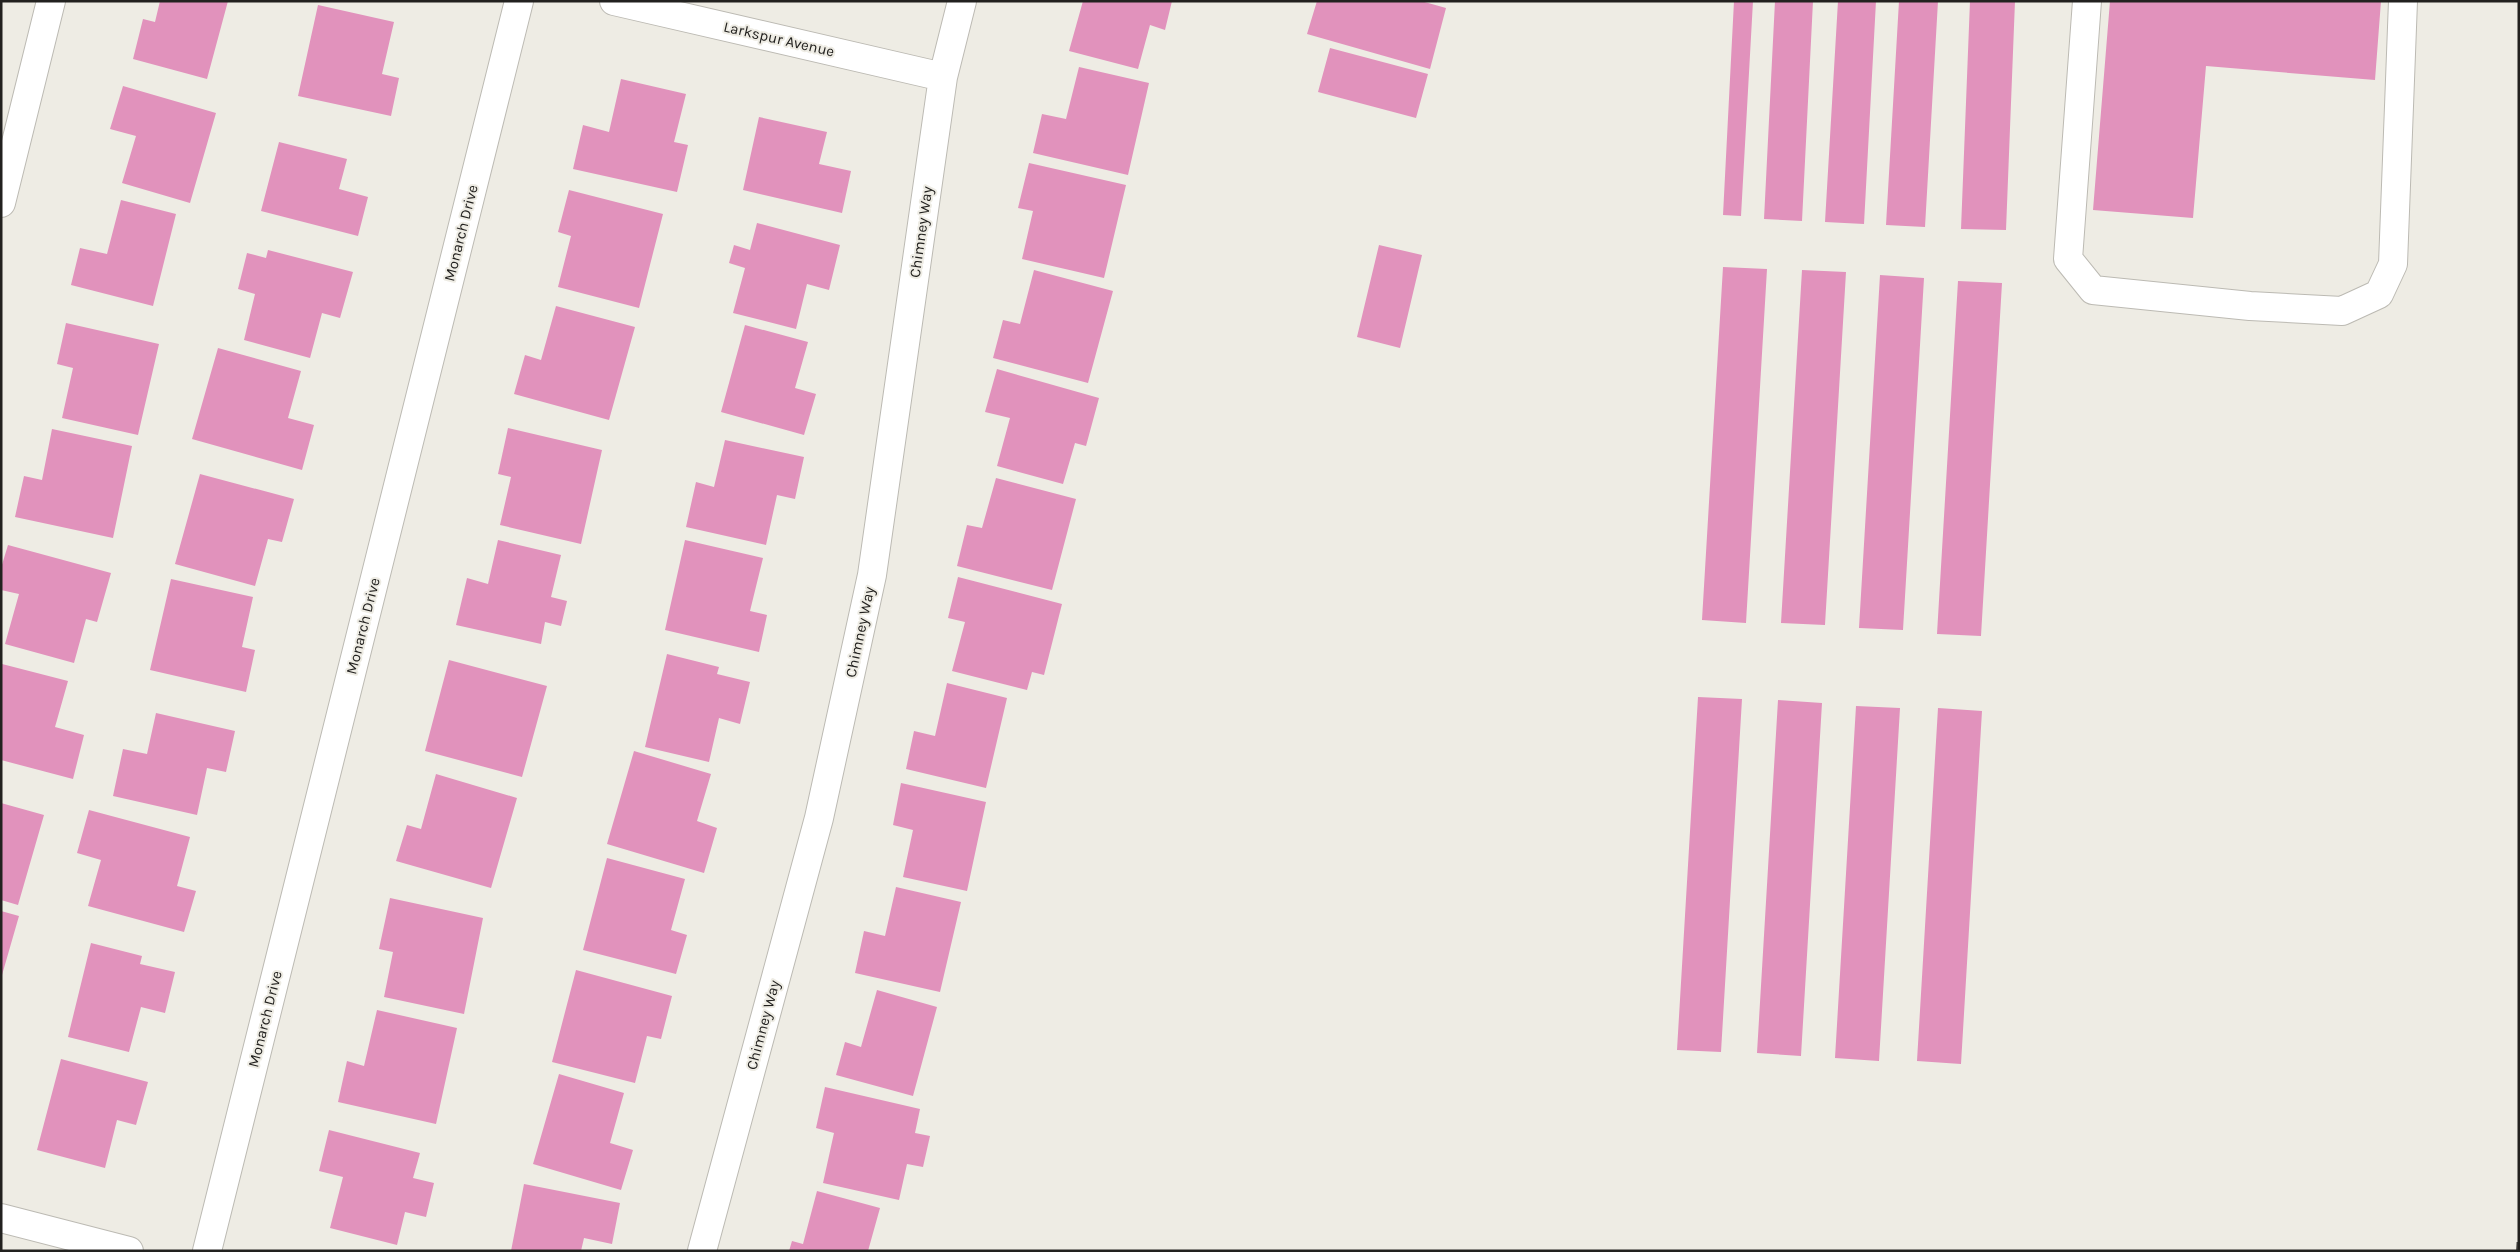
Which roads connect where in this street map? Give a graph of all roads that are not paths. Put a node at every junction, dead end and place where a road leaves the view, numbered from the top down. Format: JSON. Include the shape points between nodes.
{"nodes":[{"id":1,"x":51,"y":1,"type":"edge"},
{"id":2,"x":519,"y":1,"type":"edge"},
{"id":3,"x":614,"y":1,"type":"edge"},
{"id":4,"x":962,"y":1,"type":"edge"},
{"id":5,"x":2087,"y":1,"type":"edge"},
{"id":6,"x":2403,"y":1,"type":"edge"},
{"id":7,"x":943,"y":77,"type":"junction"},
{"id":8,"x":1,"y":203,"type":"edge"},
{"id":9,"x":1,"y":1218,"type":"edge"},
{"id":10,"x":129,"y":1251,"type":"edge"},
{"id":11,"x":207,"y":1251,"type":"edge"},
{"id":12,"x":702,"y":1251,"type":"edge"}],
"edges":[{"from":1,"to":8,"type":"street"},
{"from":2,"to":11,"type":"street","name":"Monarch Drive"},
{"from":3,"to":7,"type":"street","name":"Larkspur Avenue"},
{"from":4,"to":7,"type":"street","name":"Chimney Way"},
{"from":5,"to":6,"type":"street","via":[[2068,259],[2093,290],[2250,306],[2342,311],[2380,294],[2394,264]]},
{"from":7,"to":12,"type":"street","name":"Chimney Way","via":[[872,575],[819,818]]},
{"from":9,"to":10,"type":"street"}]}
